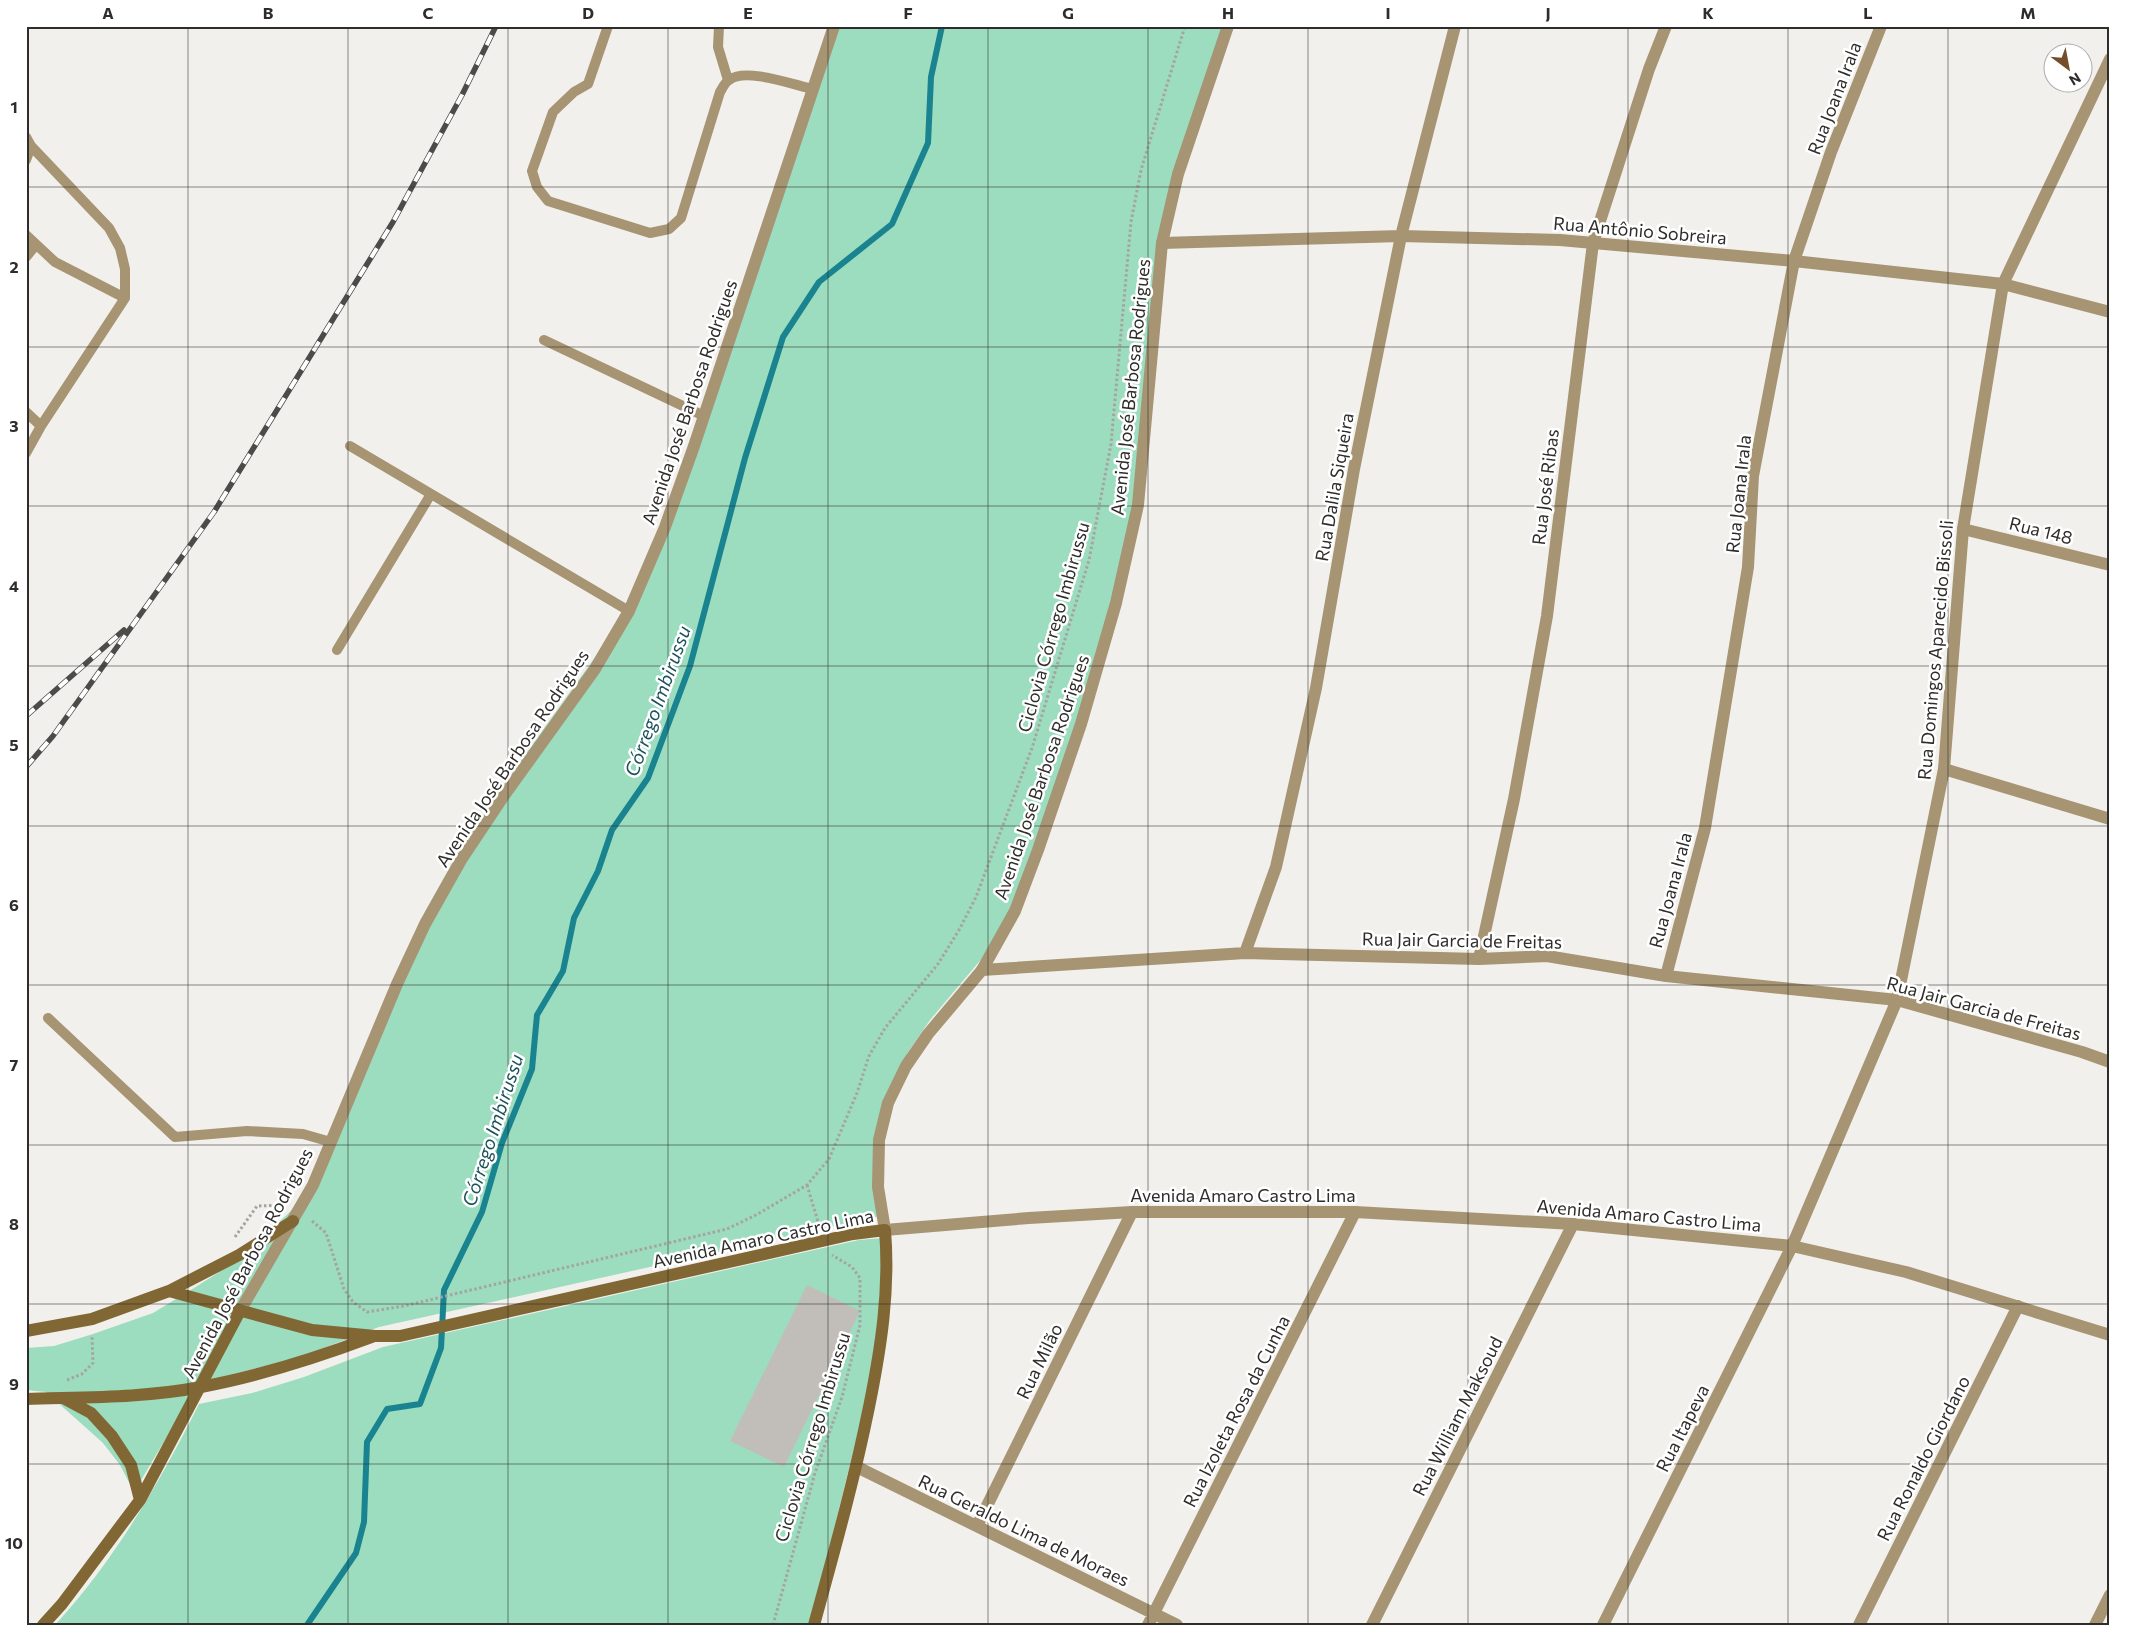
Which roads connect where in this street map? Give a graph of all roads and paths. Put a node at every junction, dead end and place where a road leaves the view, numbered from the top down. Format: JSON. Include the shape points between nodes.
{"nodes":[{"id":1,"x":608,"y":26,"type":"edge"},
{"id":2,"x":719,"y":26,"type":"edge"},
{"id":3,"x":834,"y":26,"type":"edge"},
{"id":4,"x":1185,"y":26,"type":"edge"},
{"id":5,"x":1228,"y":26,"type":"edge"},
{"id":6,"x":1456,"y":26,"type":"edge"},
{"id":7,"x":1666,"y":26,"type":"edge"},
{"id":8,"x":1881,"y":26,"type":"edge"},
{"id":9,"x":2110,"y":59,"type":"edge"},
{"id":10,"x":728,"y":80,"type":"junction"},
{"id":11,"x":813,"y":90,"type":"junction"},
{"id":12,"x":28,"y":142,"type":"edge"},
{"id":13,"x":26,"y":160,"type":"edge"},
{"id":14,"x":26,"y":235,"type":"edge"},
{"id":15,"x":1401,"y":236,"type":"junction"},
{"id":16,"x":1162,"y":243,"type":"junction"},
{"id":17,"x":1593,"y":243,"type":"junction"},
{"id":18,"x":35,"y":246,"type":"junction"},
{"id":19,"x":26,"y":257,"type":"edge"},
{"id":20,"x":1794,"y":261,"type":"junction"},
{"id":21,"x":2003,"y":284,"type":"junction"},
{"id":22,"x":125,"y":298,"type":"junction"},
{"id":23,"x":2110,"y":312,"type":"edge"},
{"id":24,"x":544,"y":340,"type":"dead end"},
{"id":25,"x":26,"y":412,"type":"edge"},
{"id":26,"x":704,"y":416,"type":"junction"},
{"id":27,"x":41,"y":426,"type":"junction"},
{"id":28,"x":350,"y":446,"type":"dead end"},
{"id":29,"x":26,"y":453,"type":"edge"},
{"id":30,"x":431,"y":494,"type":"junction"},
{"id":31,"x":1963,"y":529,"type":"junction"},
{"id":32,"x":2110,"y":565,"type":"edge"},
{"id":33,"x":629,"y":610,"type":"junction"},
{"id":34,"x":337,"y":650,"type":"dead end"},
{"id":35,"x":1944,"y":769,"type":"junction"},
{"id":36,"x":2110,"y":819,"type":"edge"},
{"id":37,"x":1245,"y":953,"type":"junction"},
{"id":38,"x":1479,"y":959,"type":"junction"},
{"id":39,"x":982,"y":970,"type":"junction"},
{"id":40,"x":1666,"y":976,"type":"junction"},
{"id":41,"x":1897,"y":1000,"type":"junction"},
{"id":42,"x":48,"y":1018,"type":"dead end"},
{"id":43,"x":2110,"y":1062,"type":"edge"},
{"id":44,"x":331,"y":1142,"type":"junction"},
{"id":45,"x":807,"y":1185,"type":"junction"},
{"id":46,"x":1132,"y":1212,"type":"junction"},
{"id":47,"x":1355,"y":1212,"type":"junction"},
{"id":48,"x":293,"y":1221,"type":"junction"},
{"id":49,"x":1573,"y":1224,"type":"junction"},
{"id":50,"x":885,"y":1230,"type":"junction"},
{"id":51,"x":824,"y":1241,"type":"junction"},
{"id":52,"x":1792,"y":1246,"type":"junction"},
{"id":53,"x":169,"y":1291,"type":"junction"},
{"id":54,"x":2018,"y":1306,"type":"junction"},
{"id":55,"x":240,"y":1311,"type":"junction"},
{"id":56,"x":367,"y":1312,"type":"dead end"},
{"id":57,"x":26,"y":1331,"type":"edge"},
{"id":58,"x":2110,"y":1335,"type":"edge"},
{"id":59,"x":375,"y":1336,"type":"junction"},
{"id":60,"x":199,"y":1388,"type":"junction"},
{"id":61,"x":26,"y":1398,"type":"edge"},
{"id":62,"x":63,"y":1398,"type":"junction"},
{"id":63,"x":857,"y":1467,"type":"junction"},
{"id":64,"x":140,"y":1500,"type":"junction"},
{"id":65,"x":977,"y":1526,"type":"junction"},
{"id":66,"x":2110,"y":1595,"type":"edge"},
{"id":67,"x":1151,"y":1619,"type":"edge"},
{"id":68,"x":43,"y":1625,"type":"edge"},
{"id":69,"x":773,"y":1625,"type":"edge"},
{"id":70,"x":814,"y":1625,"type":"edge"},
{"id":71,"x":1176,"y":1625,"type":"edge"},
{"id":72,"x":1372,"y":1625,"type":"edge"},
{"id":73,"x":1603,"y":1625,"type":"edge"},
{"id":74,"x":1859,"y":1625,"type":"edge"},
{"id":75,"x":2095,"y":1625,"type":"edge"}],
"edges":[{"from":1,"to":10,"type":"lane","via":[[588,84],[552,112],[532,171],[537,187],[548,201],[650,233],[669,229],[681,218],[720,92]]},
{"from":2,"to":10,"type":"lane","via":[[718,48]]},
{"from":3,"to":11,"type":"street","name":"Avenida José Barbosa Rodrigues"},
{"from":4,"to":45,"type":"path","name":"Ciclovia Córrego Imbirussu","via":[[1141,170],[1131,222],[1111,444],[1090,560],[1032,748],[976,897],[938,964],[885,1028],[869,1056],[829,1160]]},
{"from":5,"to":16,"type":"street","name":"Avenida José Barbosa Rodrigues","via":[[1178,174]]},
{"from":6,"to":15,"type":"street","name":"Rua Dalila Siqueira"},
{"from":7,"to":17,"type":"street","name":"Rua José Ribas","via":[[1649,68]]},
{"from":8,"to":20,"type":"street","name":"Rua Joana Irala","via":[[1831,152]]},
{"from":9,"to":21,"type":"street","name":"Rua Domingos Aparecido Bissoli"},
{"from":10,"to":11,"type":"lane","via":[[740,75],[755,76]]},
{"from":11,"to":26,"type":"street","name":"Avenida José Barbosa Rodrigues"},
{"from":12,"to":13,"type":"lane"},
{"from":12,"to":22,"type":"lane","via":[[109,228],[124,262]]},
{"from":14,"to":18,"type":"lane"},
{"from":15,"to":16,"type":"street","name":"Rua Antônio Sobreira"},
{"from":15,"to":17,"type":"street","name":"Rua Antônio Sobreira"},
{"from":15,"to":37,"type":"street","name":"Rua Dalila Siqueira","via":[[1354,469],[1316,688],[1276,867]]},
{"from":16,"to":39,"type":"street","name":"Avenida José Barbosa Rodrigues","via":[[1138,505],[1116,603],[1081,724],[1038,850],[1015,911]]},
{"from":17,"to":20,"type":"street","name":"Rua Antônio Sobreira"},
{"from":17,"to":38,"type":"street","name":"Rua José Ribas","via":[[1547,616],[1514,799]]},
{"from":18,"to":19,"type":"lane"},
{"from":18,"to":22,"type":"lane","via":[[55,262]]},
{"from":20,"to":21,"type":"street","name":"Rua Antônio Sobreira"},
{"from":20,"to":40,"type":"street","name":"Rua Joana Irala","via":[[1753,476],[1748,567],[1705,828]]},
{"from":21,"to":23,"type":"street","name":"Rua Antônio Sobreira"},
{"from":21,"to":31,"type":"street","name":"Rua Domingos Aparecido Bissoli"},
{"from":22,"to":27,"type":"lane"},
{"from":24,"to":26,"type":"lane"},
{"from":25,"to":27,"type":"lane"},
{"from":26,"to":33,"type":"street","name":"Avenida José Barbosa Rodrigues","via":[[665,527]]},
{"from":27,"to":29,"type":"lane"},
{"from":28,"to":30,"type":"lane"},
{"from":30,"to":33,"type":"lane"},
{"from":30,"to":34,"type":"lane"},
{"from":31,"to":32,"type":"street","name":"Rua 148"},
{"from":31,"to":35,"type":"street","name":"Rua Domingos Aparecido Bissoli"},
{"from":33,"to":44,"type":"street","name":"Avenida José Barbosa Rodrigues","via":[[595,669],[461,860],[425,924]]},
{"from":35,"to":36,"type":"street"},
{"from":35,"to":41,"type":"street","name":"Rua Domingos Aparecido Bissoli"},
{"from":37,"to":38,"type":"street","name":"Rua Jair Garcia de Freitas"},
{"from":37,"to":39,"type":"street","name":"Rua Jair Garcia de Freitas"},
{"from":38,"to":40,"type":"street","name":"Rua Jair Garcia de Freitas","via":[[1547,956]]},
{"from":39,"to":50,"type":"street","name":"Avenida José Barbosa Rodrigues","via":[[917,1050],[888,1103],[879,1140],[878,1186]]},
{"from":40,"to":41,"type":"street","name":"Rua Jair Garcia de Freitas"},
{"from":41,"to":43,"type":"street","name":"Rua Jair Garcia de Freitas"},
{"from":41,"to":52,"type":"street","name":"Rua Domingos Aparecido Bissoli"},
{"from":42,"to":44,"type":"lane","via":[[175,1136],[247,1131],[303,1134]]},
{"from":44,"to":48,"type":"street","name":"Avenida José Barbosa Rodrigues"},
{"from":45,"to":51,"type":"path","name":"Ciclovia Córrego Imbirussu"},
{"from":45,"to":56,"type":"path","name":"Ciclovia Córrego Imbirussu","via":[[727,1229]]},
{"from":46,"to":47,"type":"street","name":"Avenida Amaro Castro Lima"},
{"from":46,"to":50,"type":"street","name":"Avenida Amaro Castro Lima"},
{"from":46,"to":65,"type":"street","name":"Rua Milão"},
{"from":47,"to":49,"type":"street","name":"Avenida Amaro Castro Lima"},
{"from":47,"to":67,"type":"street","name":"Rua Izoleta Rosa da Cunha"},
{"from":48,"to":53,"type":"main road","via":[[239,1255]]},
{"from":48,"to":55,"type":"street","name":"Avenida José Barbosa Rodrigues"},
{"from":49,"to":52,"type":"street","name":"Avenida Amaro Castro Lima"},
{"from":49,"to":72,"type":"street","name":"Rua William Maksoud"},
{"from":50,"to":51,"type":"main road","name":"Avenida Amaro Castro Lima"},
{"from":50,"to":63,"type":"main road","name":"Avenida José Barbosa Rodrigues","via":[[888,1265],[882,1336]]},
{"from":51,"to":59,"type":"main road","name":"Avenida Amaro Castro Lima","via":[[400,1336]]},
{"from":51,"to":69,"type":"path","name":"Ciclovia Córrego Imbirussu","via":[[828,1252],[852,1267],[860,1278],[860,1325],[842,1397],[812,1482]]},
{"from":52,"to":54,"type":"street","name":"Avenida Amaro Castro Lima","via":[[1906,1272]]},
{"from":52,"to":73,"type":"street","name":"Rua Itapeva"},
{"from":53,"to":55,"type":"main road","name":"Avenida Amaro Castro Lima"},
{"from":53,"to":57,"type":"main road","via":[[92,1319]]},
{"from":54,"to":58,"type":"street","name":"Avenida Amaro Castro Lima"},
{"from":54,"to":74,"type":"street","name":"Rua Ronaldo Giordano"},
{"from":55,"to":59,"type":"main road","name":"Avenida Amaro Castro Lima","via":[[312,1330]]},
{"from":55,"to":60,"type":"main road","name":"Avenida José Barbosa Rodrigues"},
{"from":59,"to":60,"type":"main road","name":"Avenida Amaro Castro Lima","via":[[307,1361]]},
{"from":60,"to":62,"type":"main road","name":"Avenida Amaro Castro Lima","via":[[105,1398]]},
{"from":60,"to":64,"type":"main road","name":"Avenida José Barbosa Rodrigues"},
{"from":61,"to":62,"type":"main road","name":"Avenida Amaro Castro Lima"},
{"from":62,"to":64,"type":"main road","via":[[91,1413],[112,1436],[131,1465]]},
{"from":63,"to":65,"type":"street","name":"Rua Geraldo Lima de Moraes"},
{"from":63,"to":70,"type":"main road","name":"Avenida José Barbosa Rodrigues"},
{"from":64,"to":68,"type":"main road","name":"Avenida José Barbosa Rodrigues"},
{"from":65,"to":67,"type":"street","name":"Rua Geraldo Lima de Moraes"},
{"from":66,"to":75,"type":"street"},
{"from":67,"to":71,"type":"street","name":"Rua Geraldo Lima de Moraes"}]}
